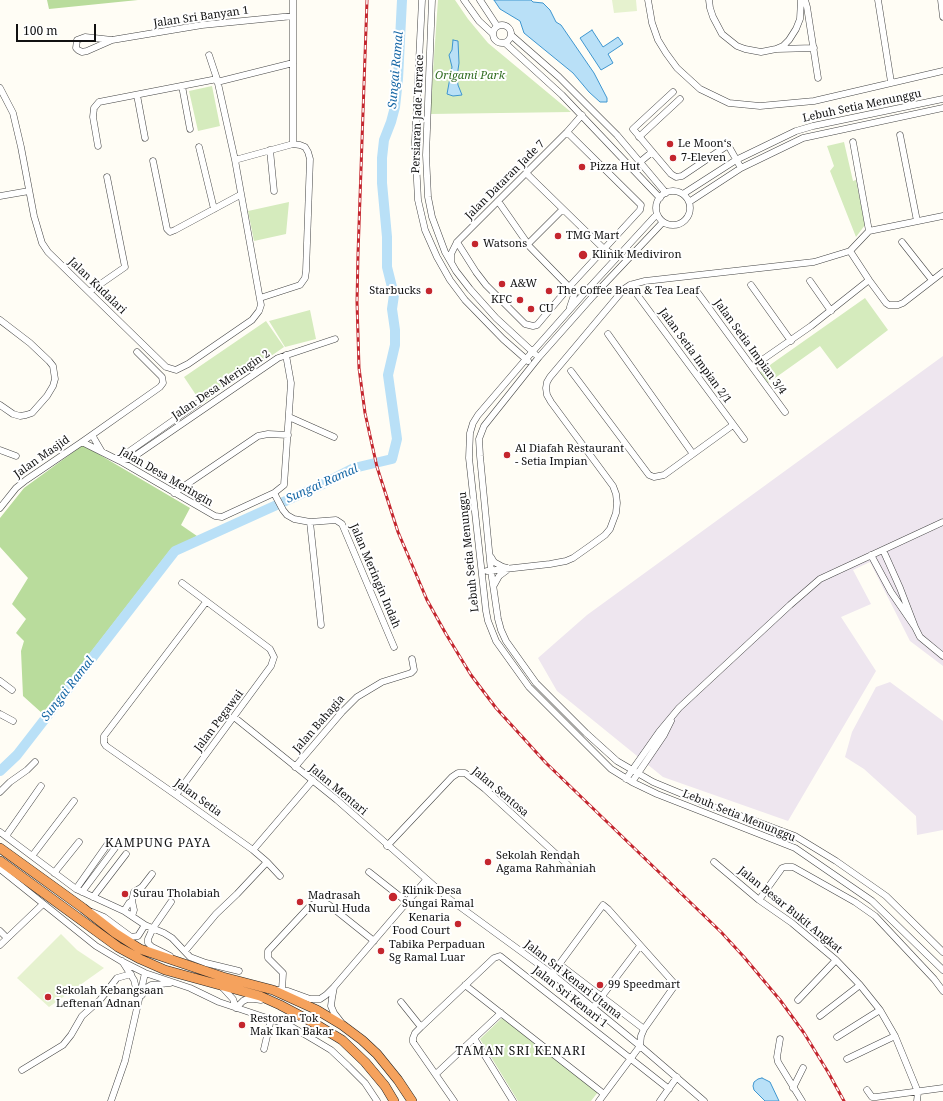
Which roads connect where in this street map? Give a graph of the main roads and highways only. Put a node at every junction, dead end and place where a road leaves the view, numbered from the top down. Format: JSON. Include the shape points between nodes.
{"nodes":[{"id":1,"x":0,"y":848,"type":"edge"},
{"id":2,"x":0,"y":860,"type":"edge"},
{"id":3,"x":394,"y":1101,"type":"edge"},
{"id":4,"x":412,"y":1101,"type":"edge"}],
"edges":[{"from":1,"to":4,"type":"highway","via":[[140,949],[223,977],[277,990],[342,1025],[377,1054]]},
{"from":2,"to":3,"type":"highway","via":[[118,947],[165,970],[260,996],[342,1040],[365,1062]]}]}
